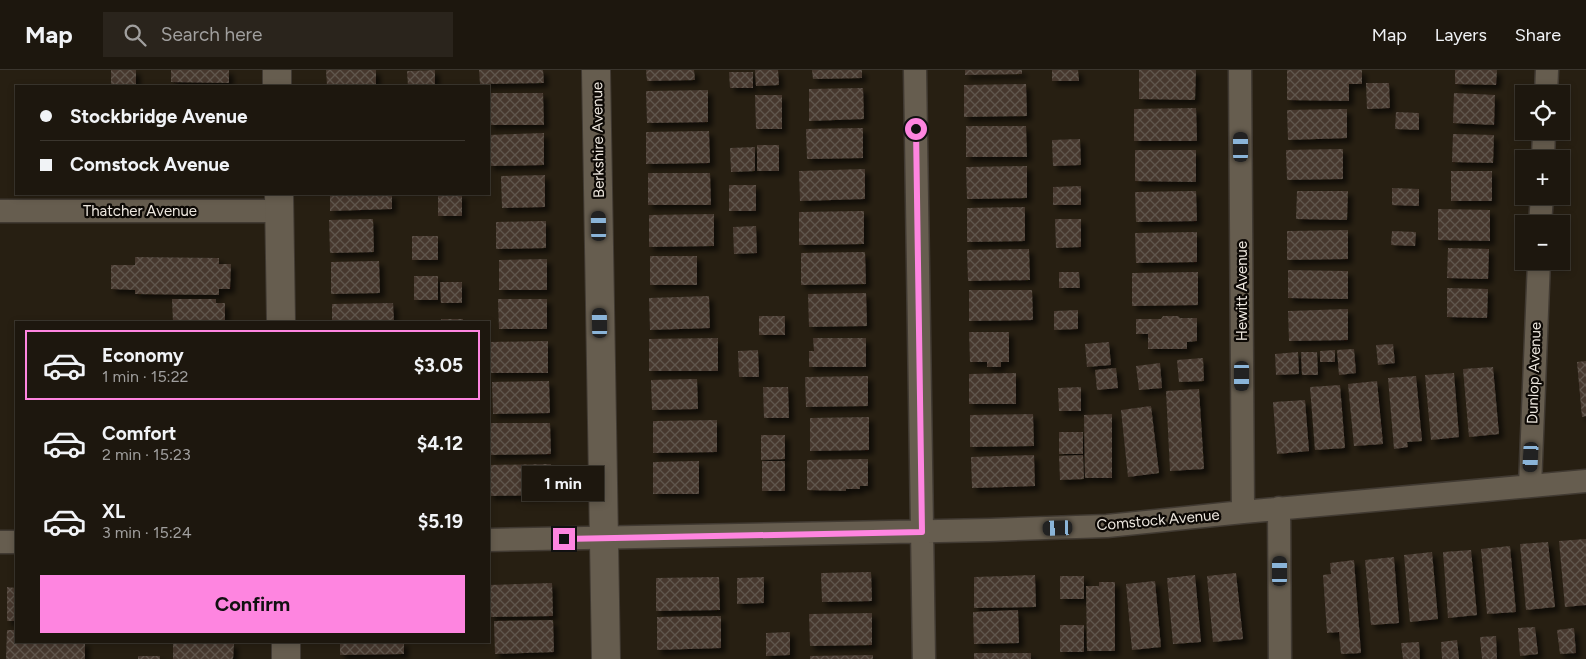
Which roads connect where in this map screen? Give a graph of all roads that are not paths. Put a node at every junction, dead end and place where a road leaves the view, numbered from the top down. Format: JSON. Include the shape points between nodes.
{"nodes":[{"id":1,"x":277,"y":70,"type":"edge"},
{"id":2,"x":596,"y":70,"type":"edge"},
{"id":3,"x":914,"y":70,"type":"edge"},
{"id":4,"x":1240,"y":70,"type":"edge"},
{"id":5,"x":1547,"y":70,"type":"edge"},
{"id":6,"x":277,"y":85,"type":"edge"},
{"id":7,"x":1546,"y":85,"type":"edge"},
{"id":8,"x":279,"y":203,"type":"edge"},
{"id":9,"x":0,"y":211,"type":"edge"},
{"id":10,"x":1539,"y":270,"type":"edge"},
{"id":11,"x":281,"y":321,"type":"edge"},
{"id":12,"x":1586,"y":481,"type":"edge"},
{"id":13,"x":1530,"y":486,"type":"junction"},
{"id":14,"x":1279,"y":508,"type":"junction"},
{"id":15,"x":1243,"y":512,"type":"junction"},
{"id":16,"x":922,"y":532,"type":"junction"},
{"id":17,"x":604,"y":538,"type":"junction"},
{"id":18,"x":490,"y":540,"type":"edge"},
{"id":19,"x":0,"y":542,"type":"edge"},
{"id":20,"x":15,"y":542,"type":"edge"},
{"id":21,"x":286,"y":643,"type":"edge"},
{"id":22,"x":286,"y":659,"type":"edge"},
{"id":23,"x":606,"y":659,"type":"edge"},
{"id":24,"x":924,"y":659,"type":"edge"},
{"id":25,"x":1280,"y":659,"type":"edge"}],
"edges":[{"from":1,"to":6,"type":"street"},
{"from":2,"to":17,"type":"street","name":"Berkshire Avenue"},
{"from":3,"to":16,"type":"street"},
{"from":4,"to":15,"type":"street","name":"Hewitt Avenue"},
{"from":5,"to":7,"type":"street"},
{"from":8,"to":9,"type":"street","name":"Thatcher Avenue"},
{"from":8,"to":11,"type":"street"},
{"from":10,"to":13,"type":"street","name":"Dunlop Avenue"},
{"from":12,"to":13,"type":"street","name":"Comstock Avenue"},
{"from":13,"to":14,"type":"street","name":"Comstock Avenue"},
{"from":14,"to":15,"type":"street","name":"Comstock Avenue"},
{"from":14,"to":25,"type":"street"},
{"from":15,"to":16,"type":"street","name":"Comstock Avenue","via":[[1107,526]]},
{"from":16,"to":17,"type":"street","name":"Comstock Avenue"},
{"from":16,"to":24,"type":"street"},
{"from":17,"to":18,"type":"street","name":"Comstock Avenue"},
{"from":17,"to":23,"type":"street","name":"Berkshire Avenue"},
{"from":19,"to":20,"type":"street"},
{"from":21,"to":22,"type":"street"}]}
